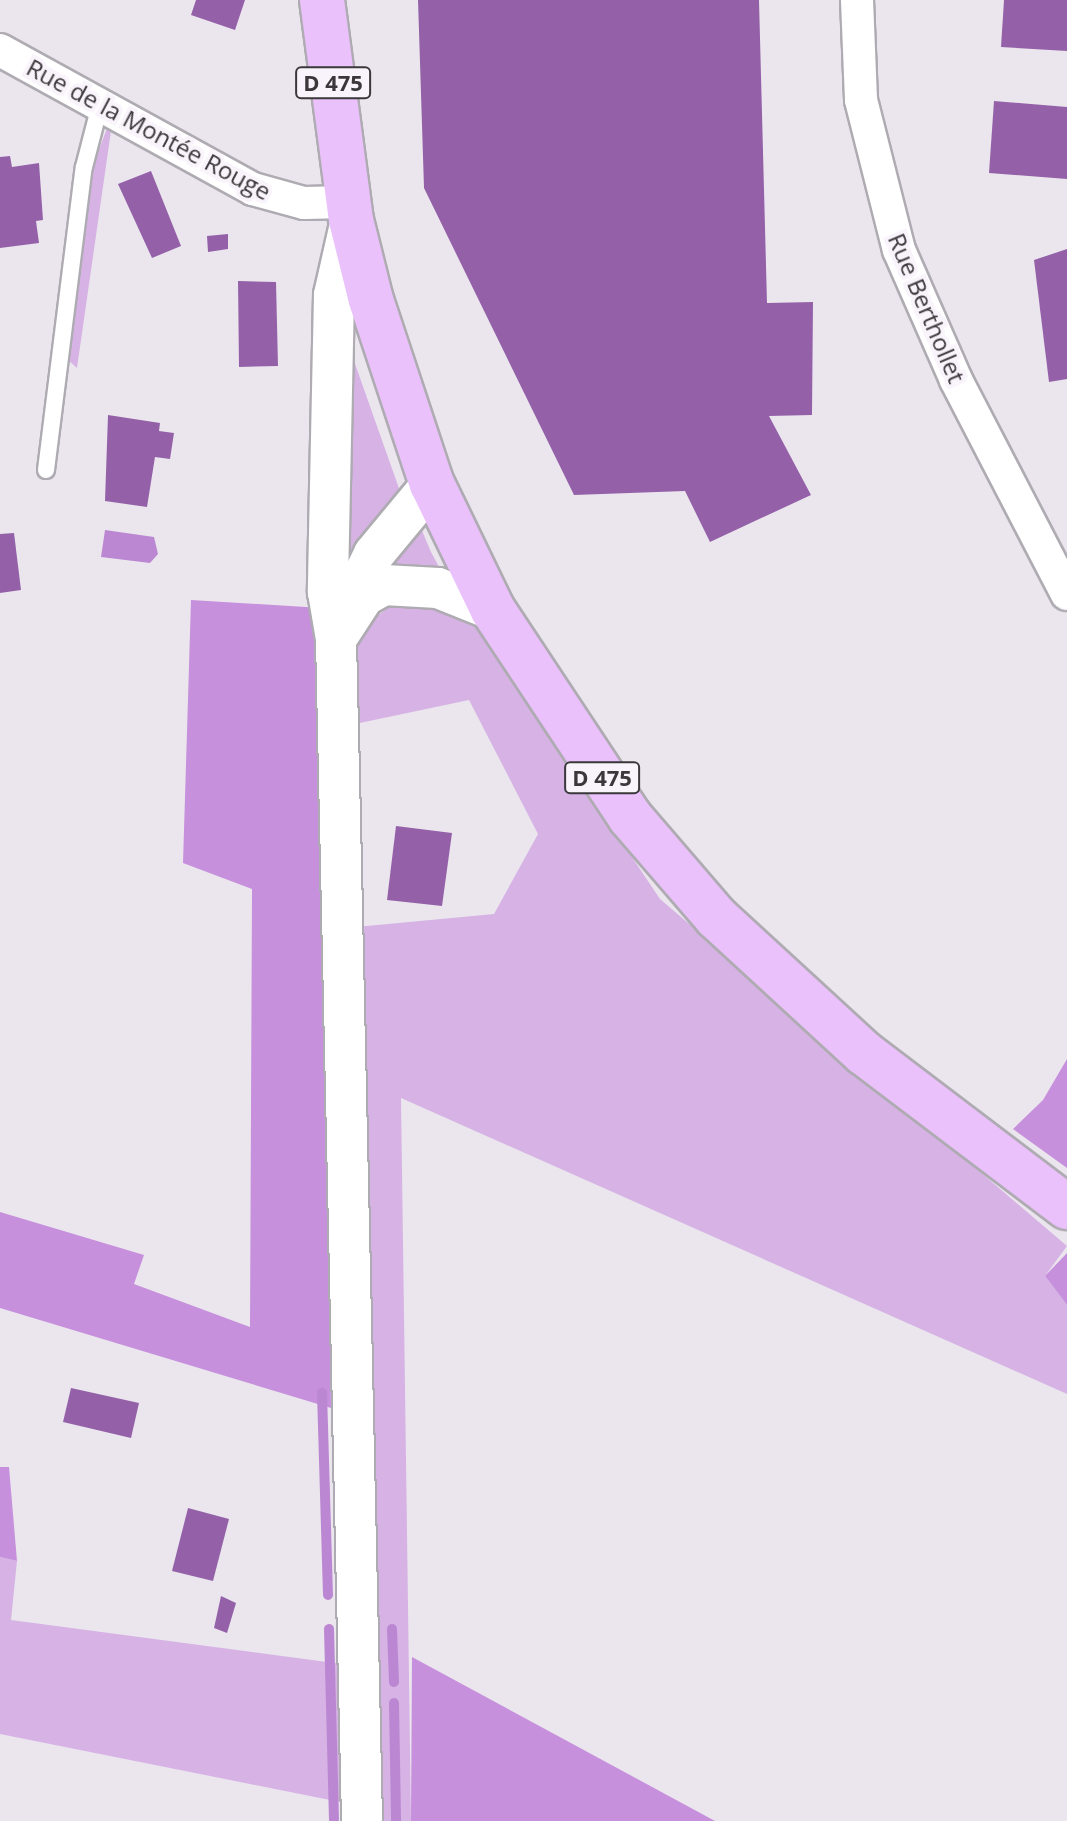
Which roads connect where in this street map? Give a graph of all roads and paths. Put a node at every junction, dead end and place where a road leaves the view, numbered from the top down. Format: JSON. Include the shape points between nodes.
{"nodes":[{"id":1,"x":322,"y":0,"type":"edge"},
{"id":2,"x":857,"y":0,"type":"edge"},
{"id":3,"x":0,"y":50,"type":"edge"},
{"id":4,"x":100,"y":105,"type":"junction"},
{"id":5,"x":348,"y":196,"type":"junction"},
{"id":6,"x":46,"y":470,"type":"dead end"},
{"id":7,"x":432,"y":484,"type":"junction"},
{"id":8,"x":1067,"y":594,"type":"edge"},
{"id":9,"x":493,"y":610,"type":"junction"},
{"id":10,"x":336,"y":639,"type":"junction"},
{"id":11,"x":1067,"y":1207,"type":"edge"},
{"id":12,"x":362,"y":1821,"type":"edge"}],
"edges":[{"from":1,"to":5,"type":"main road","number":"D 475"},
{"from":2,"to":8,"type":"street","name":"Rue Berthollet","via":[[861,100],[899,250],[956,380]]},
{"from":3,"to":4,"type":"street","name":"Rue de la Montée Rouge"},
{"from":4,"to":5,"type":"street","name":"Rue de la Montée Rouge","via":[[268,195]]},
{"from":4,"to":6,"type":"lane","via":[[84,167]]},
{"from":5,"to":7,"type":"main road","number":"D 475","via":[[394,378]]},
{"from":5,"to":10,"type":"street","via":[[332,338],[328,592]]},
{"from":7,"to":9,"type":"main road","number":"D 475"},
{"from":7,"to":10,"type":"street","via":[[374,554]]},
{"from":9,"to":10,"type":"street","via":[[438,588],[384,585],[364,596]]},
{"from":9,"to":11,"type":"main road","number":"D 475","via":[[630,817],[716,917],[864,1053]]},
{"from":10,"to":12,"type":"street"}]}
